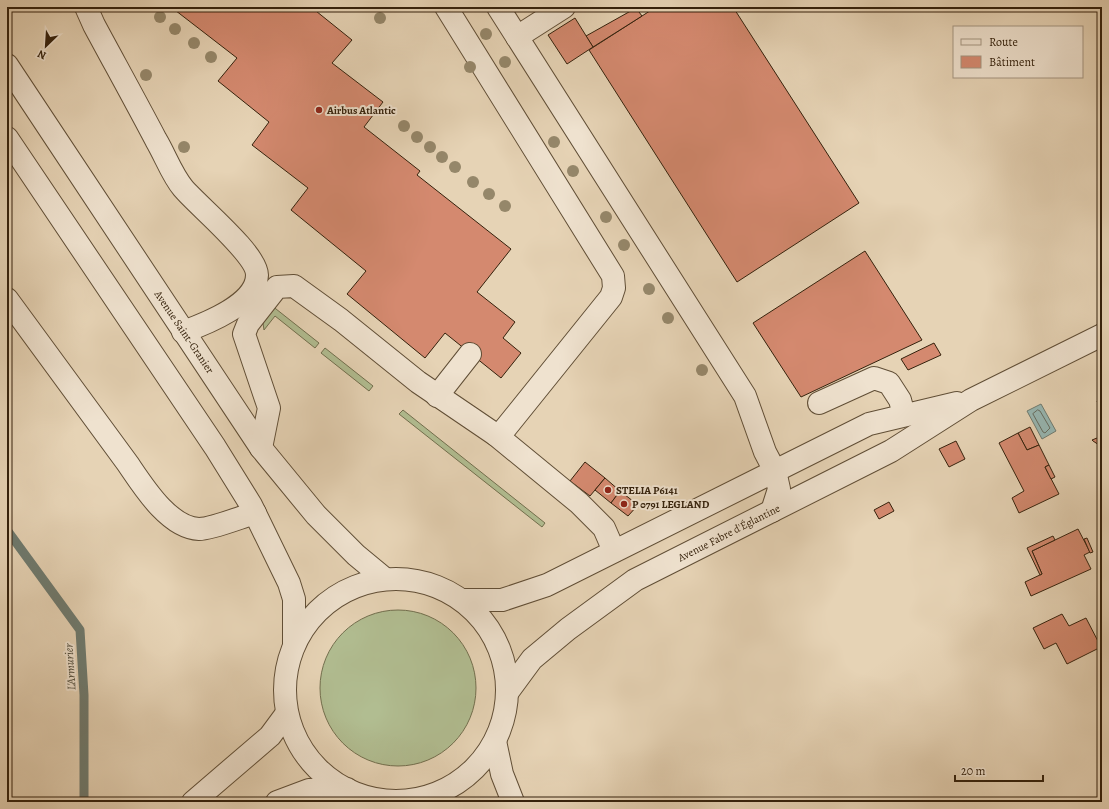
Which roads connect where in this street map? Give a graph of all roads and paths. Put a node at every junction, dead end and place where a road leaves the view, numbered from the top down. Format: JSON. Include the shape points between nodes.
{"nodes":[{"id":1,"x":86,"y":7,"type":"edge"},
{"id":2,"x":446,"y":7,"type":"edge"},
{"id":3,"x":498,"y":7,"type":"edge"},
{"id":4,"x":564,"y":7,"type":"edge"},
{"id":5,"x":517,"y":37,"type":"junction"},
{"id":6,"x":7,"y":65,"type":"edge"},
{"id":7,"x":7,"y":138,"type":"edge"},
{"id":8,"x":7,"y":299,"type":"edge"},
{"id":9,"x":183,"y":332,"type":"junction"},
{"id":10,"x":1102,"y":334,"type":"edge"},
{"id":11,"x":470,"y":354,"type":"dead end"},
{"id":12,"x":437,"y":396,"type":"junction"},
{"id":13,"x":971,"y":400,"type":"junction"},
{"id":14,"x":819,"y":402,"type":"dead end"},
{"id":15,"x":904,"y":415,"type":"junction"},
{"id":16,"x":496,"y":435,"type":"junction"},
{"id":17,"x":261,"y":448,"type":"junction"},
{"id":18,"x":775,"y":471,"type":"junction"},
{"id":19,"x":772,"y":511,"type":"junction"},
{"id":20,"x":255,"y":513,"type":"junction"},
{"id":21,"x":614,"y":551,"type":"junction"},
{"id":22,"x":385,"y":579,"type":"junction"},
{"id":23,"x":462,"y":600,"type":"junction"},
{"id":24,"x":294,"y":644,"type":"junction"},
{"id":25,"x":507,"y":693,"type":"junction"},
{"id":26,"x":287,"y":713,"type":"junction"},
{"id":27,"x":495,"y":741,"type":"junction"},
{"id":28,"x":347,"y":789,"type":"junction"},
{"id":29,"x":397,"y":801,"type":"edge"},
{"id":30,"x":193,"y":802,"type":"edge"},
{"id":31,"x":277,"y":802,"type":"edge"},
{"id":32,"x":513,"y":802,"type":"edge"}],
"edges":[{"from":1,"to":9,"type":"street","via":[[182,187],[254,264],[257,275],[255,285],[237,306],[201,326]]},
{"from":2,"to":16,"type":"street","via":[[613,276],[614,288],[611,297],[504,430]]},
{"from":3,"to":5,"type":"street"},
{"from":4,"to":5,"type":"street"},
{"from":5,"to":18,"type":"street","via":[[745,396],[765,452]]},
{"from":6,"to":9,"type":"street","name":"Avenue Saint-Granier"},
{"from":7,"to":20,"type":"street","via":[[207,434]]},
{"from":8,"to":20,"type":"street","via":[[165,512],[181,524],[199,529]]},
{"from":9,"to":17,"type":"street","name":"Avenue Saint-Granier"},
{"from":10,"to":13,"type":"street","name":"Avenue Fabre d'Églantine"},
{"from":11,"to":12,"type":"street"},
{"from":12,"to":16,"type":"street"},
{"from":12,"to":17,"type":"street","via":[[294,286],[277,287],[248,324],[244,334],[269,408]]},
{"from":13,"to":15,"type":"street","name":"Avenue Fabre d'Églantine"},
{"from":13,"to":19,"type":"street","name":"Avenue Fabre d'Églantine","via":[[891,451]]},
{"from":14,"to":15,"type":"street","via":[[874,378],[889,383],[900,400]]},
{"from":15,"to":18,"type":"street","name":"Avenue Fabre d'Églantine","via":[[869,424]]},
{"from":16,"to":21,"type":"street","via":[[579,503],[604,528]]},
{"from":17,"to":22,"type":"street","name":"Avenue Saint-Granier","via":[[316,515],[356,555]]},
{"from":18,"to":19,"type":"street","via":[[779,489]]},
{"from":18,"to":21,"type":"street","name":"Avenue Fabre d'Églantine"},
{"from":19,"to":25,"type":"street","name":"Avenue Fabre d'Églantine","via":[[635,580],[568,628],[532,658]]},
{"from":20,"to":24,"type":"street","via":[[289,583],[294,599]]},
{"from":21,"to":23,"type":"street","name":"Avenue Fabre d'Églantine","via":[[547,585],[502,600]]},
{"from":22,"to":23,"type":"street","via":[[425,582],[444,589]]},
{"from":22,"to":24,"type":"street","via":[[356,586],[330,599],[309,619]]},
{"from":23,"to":25,"type":"street","via":[[481,618],[496,640],[505,666]]},
{"from":24,"to":26,"type":"street","via":[[285,678]]},
{"from":25,"to":27,"type":"street","via":[[504,717]]},
{"from":26,"to":28,"type":"street","via":[[295,737],[308,758],[326,776]]},
{"from":26,"to":30,"type":"street","via":[[270,736]]},
{"from":27,"to":29,"type":"street","via":[[482,761],[464,778],[444,790],[420,798]]},
{"from":27,"to":32,"type":"street","via":[[502,774]]},
{"from":28,"to":29,"type":"street","via":[[368,797]]},
{"from":28,"to":31,"type":"street","via":[[309,790]]}]}
